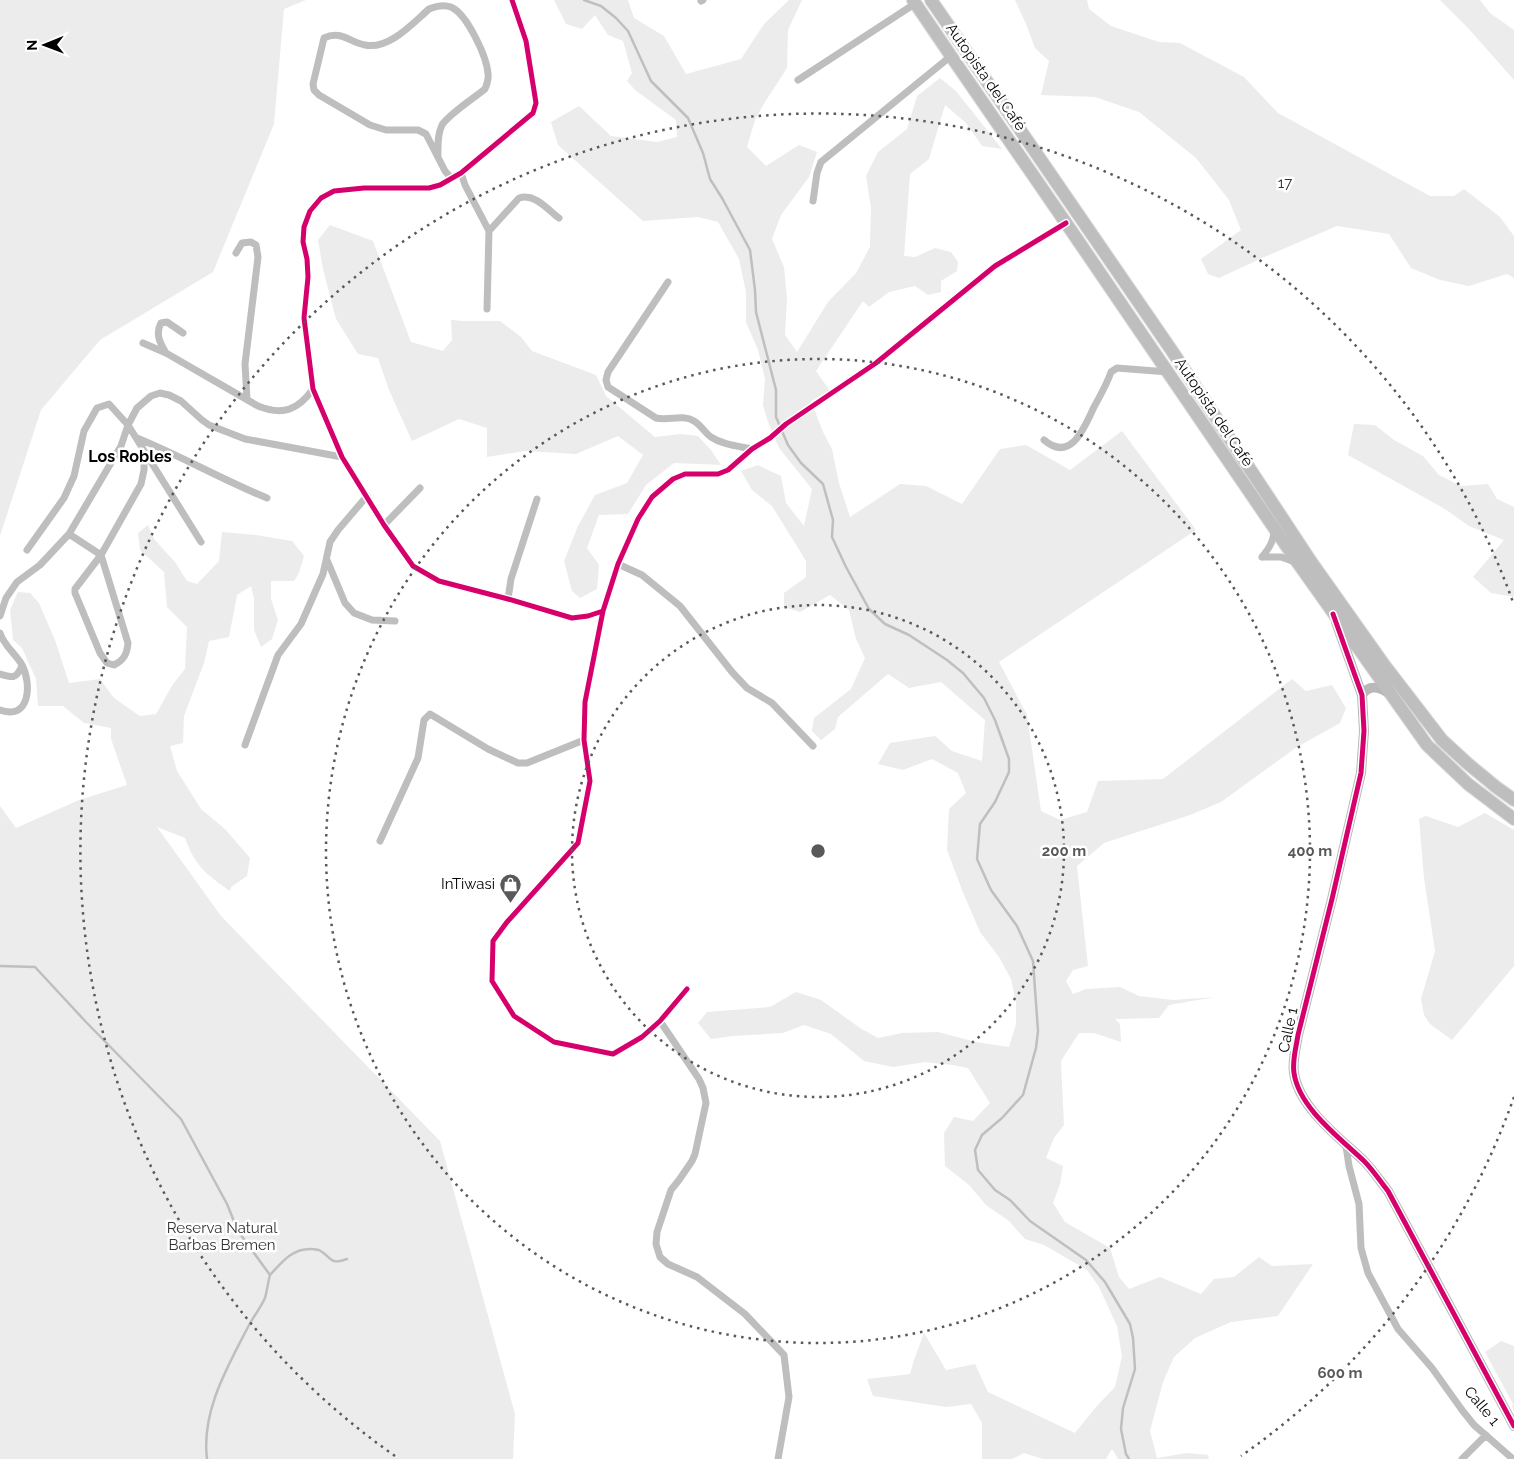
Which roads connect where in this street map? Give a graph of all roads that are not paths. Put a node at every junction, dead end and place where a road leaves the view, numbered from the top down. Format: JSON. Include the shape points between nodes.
{"nodes":[{"id":1,"x":512,"y":0,"type":"edge"},
{"id":2,"x":931,"y":0,"type":"edge"},
{"id":3,"x":915,"y":2,"type":"edge"},
{"id":4,"x":950,"y":56,"type":"junction"},
{"id":5,"x":798,"y":80,"type":"dead end"},
{"id":6,"x":438,"y":157,"type":"junction"},
{"id":7,"x":461,"y":173,"type":"junction"},
{"id":8,"x":450,"y":178,"type":"junction"},
{"id":9,"x":813,"y":201,"type":"dead end"},
{"id":10,"x":559,"y":218,"type":"dead end"},
{"id":11,"x":1066,"y":223,"type":"junction"},
{"id":12,"x":489,"y":231,"type":"junction"},
{"id":13,"x":236,"y":253,"type":"dead end"},
{"id":14,"x":668,"y":282,"type":"dead end"},
{"id":15,"x":487,"y":309,"type":"dead end"},
{"id":16,"x":183,"y":333,"type":"dead end"},
{"id":17,"x":143,"y":343,"type":"dead end"},
{"id":18,"x":166,"y":353,"type":"junction"},
{"id":19,"x":1168,"y":372,"type":"junction"},
{"id":20,"x":313,"y":389,"type":"junction"},
{"id":21,"x":247,"y":399,"type":"junction"},
{"id":22,"x":128,"y":425,"type":"junction"},
{"id":23,"x":136,"y":438,"type":"junction"},
{"id":24,"x":1044,"y":440,"type":"dead end"},
{"id":25,"x":752,"y":449,"type":"junction"},
{"id":26,"x":144,"y":451,"type":"junction"},
{"id":27,"x":342,"y":457,"type":"junction"},
{"id":28,"x":420,"y":488,"type":"dead end"},
{"id":29,"x":367,"y":496,"type":"junction"},
{"id":30,"x":267,"y":498,"type":"dead end"},
{"id":31,"x":538,"y":499,"type":"dead end"},
{"id":32,"x":384,"y":525,"type":"junction"},
{"id":33,"x":1274,"y":528,"type":"junction"},
{"id":34,"x":69,"y":534,"type":"junction"},
{"id":35,"x":201,"y":542,"type":"dead end"},
{"id":36,"x":27,"y":550,"type":"dead end"},
{"id":37,"x":101,"y":556,"type":"junction"},
{"id":38,"x":327,"y":560,"type":"junction"},
{"id":39,"x":1298,"y":563,"type":"junction"},
{"id":40,"x":618,"y":564,"type":"junction"},
{"id":41,"x":508,"y":599,"type":"junction"},
{"id":42,"x":603,"y":611,"type":"junction"},
{"id":43,"x":1333,"y":614,"type":"junction"},
{"id":44,"x":0,"y":616,"type":"edge"},
{"id":45,"x":395,"y":620,"type":"dead end"},
{"id":46,"x":0,"y":633,"type":"edge"},
{"id":47,"x":22,"y":666,"type":"junction"},
{"id":48,"x":0,"y":674,"type":"edge"},
{"id":49,"x":1362,"y":695,"type":"junction"},
{"id":50,"x":1391,"y":695,"type":"junction"},
{"id":51,"x":0,"y":710,"type":"edge"},
{"id":52,"x":584,"y":740,"type":"junction"},
{"id":53,"x":246,"y":745,"type":"dead end"},
{"id":54,"x":813,"y":746,"type":"dead end"},
{"id":55,"x":1514,"y":800,"type":"edge"},
{"id":56,"x":1514,"y":819,"type":"edge"},
{"id":57,"x":380,"y":841,"type":"dead end"},
{"id":58,"x":687,"y":988,"type":"dead end"},
{"id":59,"x":660,"y":1021,"type":"junction"},
{"id":60,"x":1346,"y":1146,"type":"junction"},
{"id":61,"x":1514,"y":1426,"type":"edge"},
{"id":62,"x":1486,"y":1435,"type":"junction"},
{"id":63,"x":778,"y":1459,"type":"edge"},
{"id":64,"x":1462,"y":1459,"type":"edge"},
{"id":65,"x":1513,"y":1459,"type":"edge"}],
"edges":[{"from":1,"to":7,"type":"street","via":[[526,41],[536,103],[533,113]]},
{"from":2,"to":55,"type":"highway","name":"Autopista del Café","via":[[1172,351],[1312,563],[1386,666],[1442,740]]},
{"from":3,"to":4,"type":"highway","name":"Autopista del Café"},
{"from":3,"to":5,"type":"street"},
{"from":4,"to":9,"type":"street","via":[[821,162]]},
{"from":4,"to":11,"type":"highway","name":"Autopista del Café"},
{"from":6,"to":6,"type":"street","via":[[426,134],[418,130],[386,130],[370,125],[314,90],[324,38],[340,35],[366,46],[376,46],[394,39],[435,6],[453,8],[463,18],[481,50],[488,82],[485,89],[442,126]]},
{"from":6,"to":8,"type":"street"},
{"from":7,"to":8,"type":"street"},
{"from":7,"to":12,"type":"street"},
{"from":8,"to":20,"type":"street","via":[[429,188],[334,191],[321,198],[310,210],[303,242],[308,277],[304,318]]},
{"from":10,"to":12,"type":"street","via":[[526,196],[519,198]]},
{"from":11,"to":19,"type":"highway","name":"Autopista del Café"},
{"from":11,"to":25,"type":"street","via":[[995,266],[876,363]]},
{"from":12,"to":15,"type":"street"},
{"from":13,"to":21,"type":"street","via":[[242,243],[250,242],[256,245],[258,258],[245,364]]},
{"from":14,"to":25,"type":"street","via":[[608,372],[608,387],[656,418],[694,421],[716,440]]},
{"from":16,"to":18,"type":"street","via":[[167,322],[161,323],[158,337]]},
{"from":17,"to":18,"type":"street"},
{"from":18,"to":21,"type":"street"},
{"from":19,"to":24,"type":"street","via":[[1117,368],[1111,372],[1080,437],[1070,445],[1058,448]]},
{"from":19,"to":33,"type":"highway","name":"Autopista del Café"},
{"from":20,"to":21,"type":"street","via":[[289,410],[269,410]]},
{"from":20,"to":27,"type":"street"},
{"from":22,"to":23,"type":"street"},
{"from":22,"to":27,"type":"street","via":[[137,408],[150,396],[160,393],[181,401],[209,425],[245,439]]},
{"from":22,"to":34,"type":"street","via":[[121,446]]},
{"from":22,"to":36,"type":"street","via":[[109,404],[97,408],[84,431],[74,476],[64,498]]},
{"from":23,"to":26,"type":"street"},
{"from":23,"to":30,"type":"street"},
{"from":25,"to":40,"type":"street","via":[[728,470],[718,474],[685,474],[673,479],[652,497],[638,519]]},
{"from":26,"to":35,"type":"street"},
{"from":26,"to":37,"type":"street","via":[[141,484]]},
{"from":27,"to":29,"type":"street"},
{"from":28,"to":32,"type":"street"},
{"from":29,"to":32,"type":"street"},
{"from":29,"to":38,"type":"street","via":[[330,542]]},
{"from":31,"to":41,"type":"street","via":[[510,578]]},
{"from":32,"to":41,"type":"street","via":[[413,566],[439,581]]},
{"from":33,"to":39,"type":"highway","name":"Autopista del Café"},
{"from":33,"to":39,"type":"street","via":[[1273,541],[1262,557],[1281,557]]},
{"from":34,"to":37,"type":"street"},
{"from":34,"to":44,"type":"street","via":[[40,565],[18,582],[6,598]]},
{"from":37,"to":37,"type":"street","via":[[128,643],[124,659],[114,665],[107,663],[100,653],[75,593]]},
{"from":38,"to":45,"type":"street","via":[[345,603],[354,613],[372,620]]},
{"from":38,"to":53,"type":"street","via":[[301,624],[278,656]]},
{"from":39,"to":43,"type":"highway","name":"Autopista del Café"},
{"from":40,"to":42,"type":"street"},
{"from":40,"to":54,"type":"street","via":[[642,575],[680,606],[747,688],[772,702]]},
{"from":41,"to":42,"type":"street","via":[[572,618]]},
{"from":42,"to":52,"type":"street","via":[[585,702]]},
{"from":43,"to":49,"type":"street","name":"Calle 1"},
{"from":43,"to":50,"type":"highway","name":"Autopista del Café"},
{"from":46,"to":47,"type":"street"},
{"from":47,"to":48,"type":"street","via":[[15,677]]},
{"from":47,"to":51,"type":"street","via":[[27,689],[24,705],[12,712]]},
{"from":49,"to":50,"type":"street","via":[[1372,688]]},
{"from":49,"to":60,"type":"street","name":"Calle 1","via":[[1361,773],[1298,1036],[1293,1072],[1302,1098]]},
{"from":50,"to":56,"type":"highway","name":"Autopista del Café","via":[[1427,745],[1468,784]]},
{"from":52,"to":57,"type":"street","via":[[518,764],[430,714],[424,720],[418,758]]},
{"from":52,"to":59,"type":"street","via":[[590,781],[578,843],[512,915],[493,941],[492,981],[514,1016],[554,1042],[613,1054],[642,1038]]},
{"from":58,"to":59,"type":"street"},
{"from":59,"to":63,"type":"street","via":[[699,1079],[706,1103],[695,1154],[671,1190],[656,1244],[660,1257],[668,1264],[697,1277],[745,1314],[784,1355],[790,1397]]},
{"from":60,"to":61,"type":"street","name":"Calle 1","via":[[1365,1162],[1388,1191]]},
{"from":60,"to":62,"type":"street","name":"Calle 1","via":[[1359,1204],[1361,1248],[1368,1273],[1398,1329]]},
{"from":62,"to":64,"type":"street"},
{"from":62,"to":65,"type":"street","name":"Calle 1"}]}
